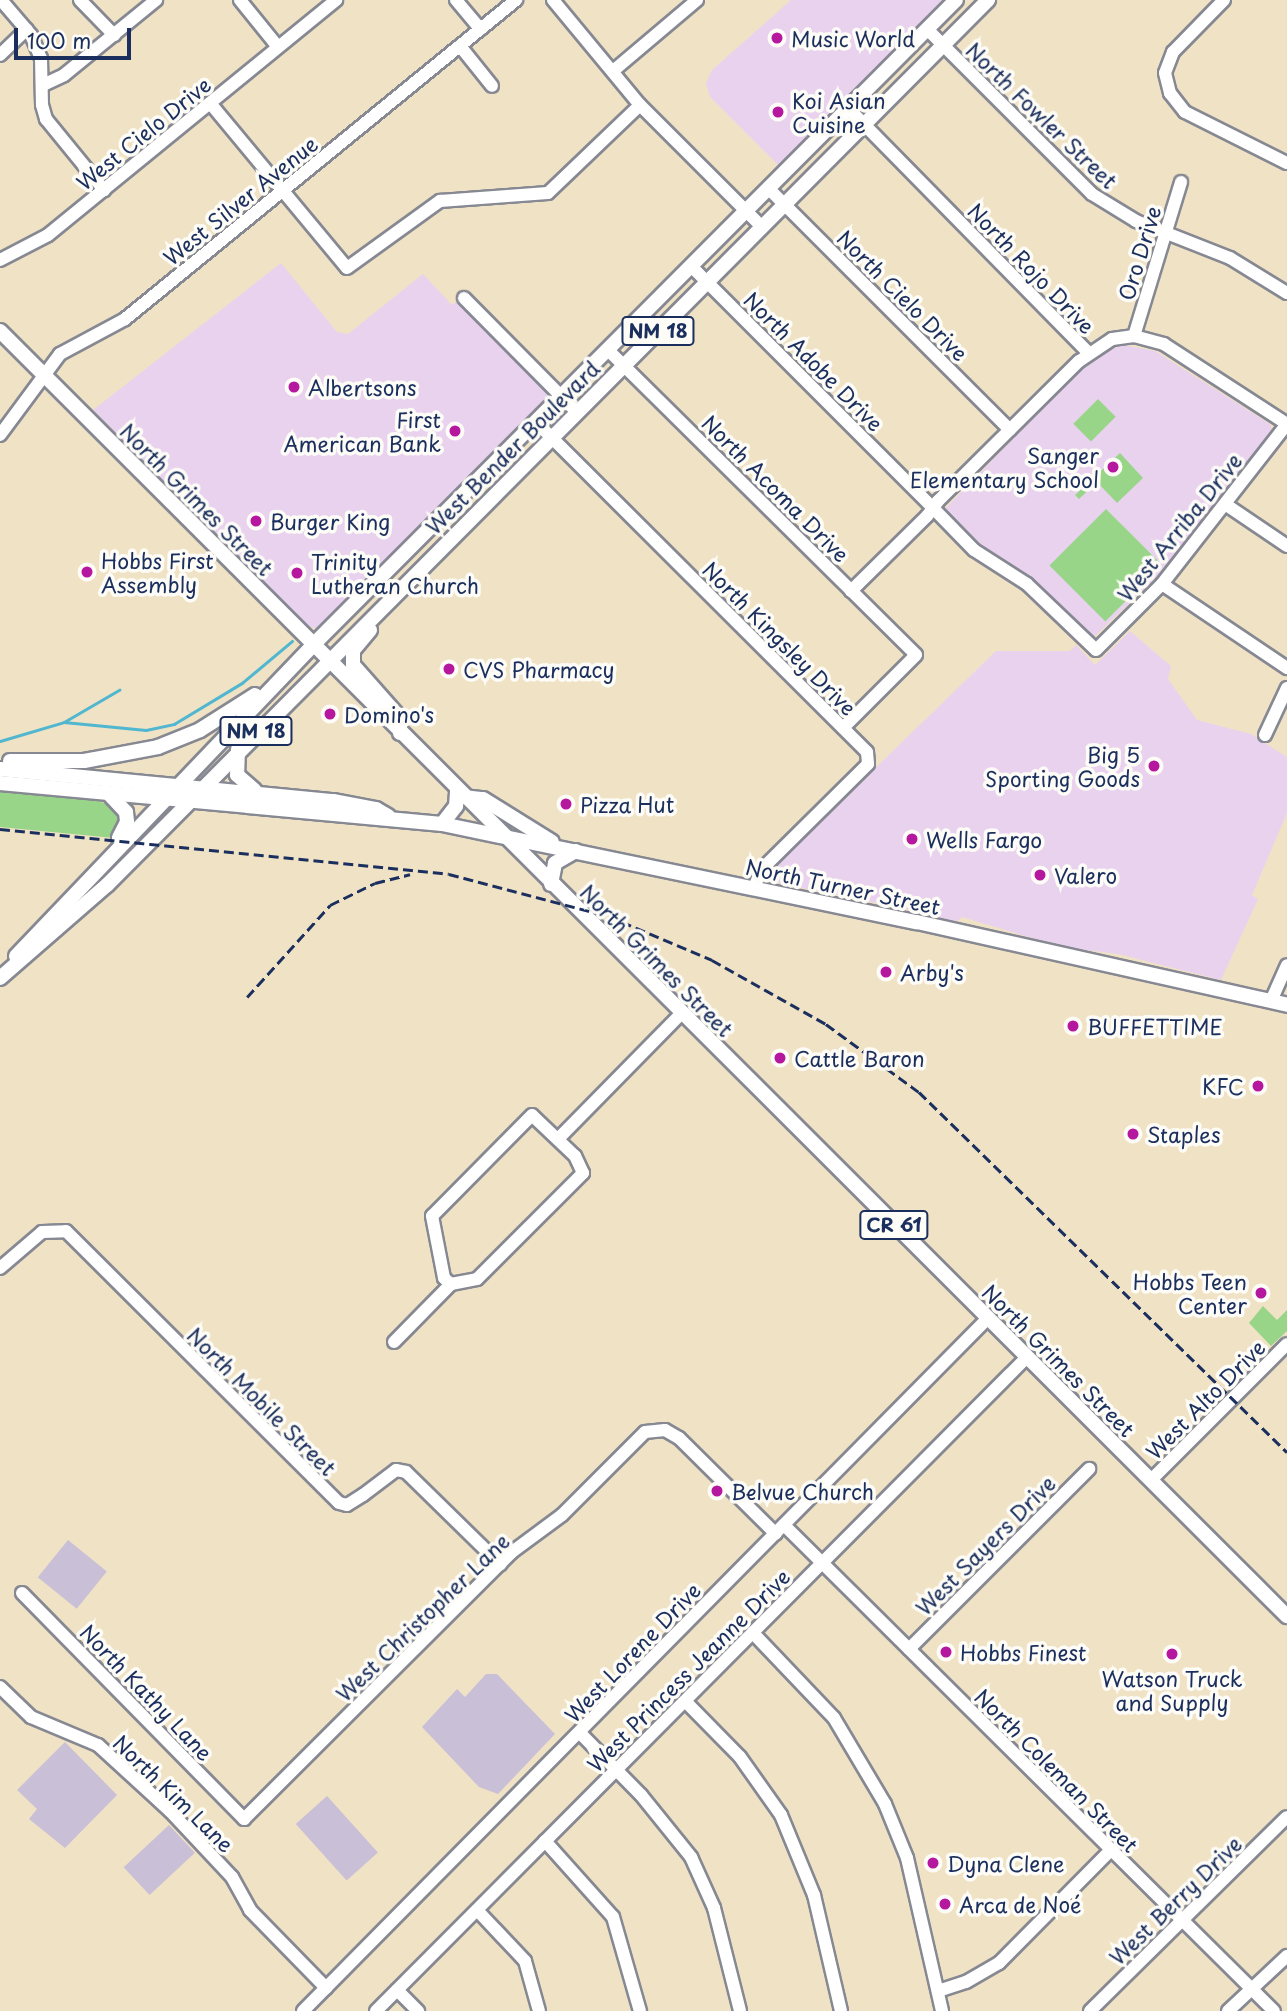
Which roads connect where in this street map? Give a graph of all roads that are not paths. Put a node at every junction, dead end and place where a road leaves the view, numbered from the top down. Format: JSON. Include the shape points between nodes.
{"nodes":[{"id":1,"x":1,"y":0,"type":"edge"},
{"id":2,"x":80,"y":0,"type":"edge"},
{"id":3,"x":156,"y":0,"type":"edge"},
{"id":4,"x":240,"y":0,"type":"edge"},
{"id":5,"x":336,"y":0,"type":"edge"},
{"id":6,"x":456,"y":0,"type":"edge"},
{"id":7,"x":516,"y":0,"type":"edge"},
{"id":8,"x":553,"y":0,"type":"edge"},
{"id":9,"x":697,"y":0,"type":"edge"},
{"id":10,"x":956,"y":0,"type":"edge"},
{"id":11,"x":988,"y":0,"type":"edge"},
{"id":12,"x":1224,"y":0,"type":"edge"},
{"id":13,"x":27,"y":29,"type":"junction"},
{"id":14,"x":480,"y":29,"type":"junction"},
{"id":15,"x":927,"y":29,"type":"junction"},
{"id":16,"x":114,"y":35,"type":"junction"},
{"id":17,"x":460,"y":46,"type":"junction"},
{"id":18,"x":943,"y":46,"type":"junction"},
{"id":19,"x":278,"y":47,"type":"junction"},
{"id":20,"x":0,"y":55,"type":"edge"},
{"id":21,"x":613,"y":71,"type":"junction"},
{"id":22,"x":43,"y":85,"type":"junction"},
{"id":23,"x":492,"y":86,"type":"dead end"},
{"id":24,"x":210,"y":103,"type":"junction"},
{"id":25,"x":640,"y":105,"type":"junction"},
{"id":26,"x":848,"y":108,"type":"junction"},
{"id":27,"x":864,"y":124,"type":"junction"},
{"id":28,"x":1287,"y":163,"type":"edge"},
{"id":29,"x":1181,"y":182,"type":"dead end"},
{"id":30,"x":768,"y":188,"type":"junction"},
{"id":31,"x":104,"y":190,"type":"junction"},
{"id":32,"x":282,"y":191,"type":"junction"},
{"id":33,"x":785,"y":204,"type":"junction"},
{"id":34,"x":746,"y":211,"type":"junction"},
{"id":35,"x":762,"y":227,"type":"junction"},
{"id":36,"x":1166,"y":232,"type":"junction"},
{"id":37,"x":0,"y":260,"type":"edge"},
{"id":38,"x":691,"y":266,"type":"junction"},
{"id":39,"x":707,"y":281,"type":"junction"},
{"id":40,"x":1287,"y":293,"type":"edge"},
{"id":41,"x":464,"y":298,"type":"dead end"},
{"id":42,"x":0,"y":331,"type":"edge"},
{"id":43,"x":1134,"y":336,"type":"junction"},
{"id":44,"x":608,"y":350,"type":"junction"},
{"id":45,"x":1088,"y":352,"type":"junction"},
{"id":46,"x":624,"y":365,"type":"junction"},
{"id":47,"x":42,"y":372,"type":"junction"},
{"id":48,"x":561,"y":396,"type":"junction"},
{"id":49,"x":577,"y":412,"type":"junction"},
{"id":50,"x":536,"y":422,"type":"junction"},
{"id":51,"x":1287,"y":424,"type":"edge"},
{"id":52,"x":1010,"y":430,"type":"junction"},
{"id":53,"x":1,"y":431,"type":"edge"},
{"id":54,"x":552,"y":438,"type":"junction"},
{"id":55,"x":1225,"y":504,"type":"junction"},
{"id":56,"x":933,"y":508,"type":"junction"},
{"id":57,"x":430,"y":528,"type":"junction"},
{"id":58,"x":445,"y":543,"type":"junction"},
{"id":59,"x":1287,"y":547,"type":"edge"},
{"id":60,"x":1162,"y":584,"type":"junction"},
{"id":61,"x":851,"y":590,"type":"junction"},
{"id":62,"x":391,"y":597,"type":"junction"},
{"id":63,"x":312,"y":646,"type":"junction"},
{"id":64,"x":1096,"y":650,"type":"joint"},
{"id":65,"x":326,"y":660,"type":"junction"},
{"id":66,"x":1287,"y":668,"type":"edge"},
{"id":67,"x":285,"y":674,"type":"junction"},
{"id":68,"x":1284,"y":694,"type":"edge"},
{"id":69,"x":843,"y":728,"type":"junction"},
{"id":70,"x":400,"y":733,"type":"junction"},
{"id":71,"x":1265,"y":735,"type":"dead end"},
{"id":72,"x":238,"y":749,"type":"junction"},
{"id":73,"x":0,"y":761,"type":"edge"},
{"id":74,"x":0,"y":769,"type":"edge"},
{"id":75,"x":0,"y":783,"type":"edge"},
{"id":76,"x":176,"y":785,"type":"junction"},
{"id":77,"x":200,"y":788,"type":"junction"},
{"id":78,"x":261,"y":793,"type":"junction"},
{"id":79,"x":108,"y":794,"type":"junction"},
{"id":80,"x":460,"y":794,"type":"junction"},
{"id":81,"x":163,"y":799,"type":"junction"},
{"id":82,"x":187,"y":802,"type":"junction"},
{"id":83,"x":388,"y":816,"type":"junction"},
{"id":84,"x":442,"y":824,"type":"junction"},
{"id":85,"x":501,"y":835,"type":"junction"},
{"id":86,"x":559,"y":847,"type":"junction"},
{"id":87,"x":576,"y":850,"type":"junction"},
{"id":88,"x":107,"y":858,"type":"junction"},
{"id":89,"x":551,"y":884,"type":"junction"},
{"id":90,"x":754,"y":888,"type":"junction"},
{"id":91,"x":1287,"y":965,"type":"edge"},
{"id":92,"x":0,"y":977,"type":"edge"},
{"id":93,"x":1272,"y":1001,"type":"junction"},
{"id":94,"x":1287,"y":1005,"type":"edge"},
{"id":95,"x":681,"y":1014,"type":"junction"},
{"id":96,"x":558,"y":1139,"type":"junction"},
{"id":97,"x":0,"y":1268,"type":"edge"},
{"id":98,"x":451,"y":1284,"type":"junction"},
{"id":99,"x":987,"y":1319,"type":"junction"},
{"id":100,"x":394,"y":1342,"type":"dead end"},
{"id":101,"x":1287,"y":1344,"type":"edge"},
{"id":102,"x":1027,"y":1357,"type":"junction"},
{"id":103,"x":665,"y":1430,"type":"joint"},
{"id":104,"x":1089,"y":1469,"type":"dead end"},
{"id":105,"x":1151,"y":1480,"type":"junction"},
{"id":106,"x":780,"y":1529,"type":"junction"},
{"id":107,"x":822,"y":1563,"type":"junction"},
{"id":108,"x":500,"y":1564,"type":"junction"},
{"id":109,"x":22,"y":1593,"type":"dead end"},
{"id":110,"x":1287,"y":1616,"type":"edge"},
{"id":111,"x":753,"y":1633,"type":"junction"},
{"id":112,"x":909,"y":1649,"type":"junction"},
{"id":113,"x":0,"y":1687,"type":"edge"},
{"id":114,"x":685,"y":1701,"type":"junction"},
{"id":115,"x":580,"y":1733,"type":"junction"},
{"id":116,"x":616,"y":1770,"type":"junction"},
{"id":117,"x":1287,"y":1817,"type":"edge"},
{"id":118,"x":244,"y":1819,"type":"joint"},
{"id":119,"x":545,"y":1841,"type":"junction"},
{"id":120,"x":1111,"y":1850,"type":"junction"},
{"id":121,"x":477,"y":1910,"type":"junction"},
{"id":122,"x":1181,"y":1920,"type":"junction"},
{"id":123,"x":1287,"y":1956,"type":"edge"},
{"id":124,"x":326,"y":1987,"type":"junction"},
{"id":125,"x":1251,"y":1988,"type":"junction"},
{"id":126,"x":397,"y":1990,"type":"junction"},
{"id":127,"x":938,"y":1991,"type":"junction"},
{"id":128,"x":303,"y":2011,"type":"edge"},
{"id":129,"x":376,"y":2011,"type":"edge"},
{"id":130,"x":418,"y":2011,"type":"edge"},
{"id":131,"x":539,"y":2011,"type":"edge"},
{"id":132,"x":640,"y":2011,"type":"edge"},
{"id":133,"x":740,"y":2011,"type":"edge"},
{"id":134,"x":841,"y":2011,"type":"edge"},
{"id":135,"x":942,"y":2011,"type":"edge"},
{"id":136,"x":1090,"y":2011,"type":"edge"},
{"id":137,"x":1228,"y":2011,"type":"edge"},
{"id":138,"x":1274,"y":2011,"type":"edge"}],
"edges":[{"from":1,"to":13,"type":"street"},
{"from":2,"to":16,"type":"street"},
{"from":3,"to":16,"type":"street"},
{"from":4,"to":19,"type":"street"},
{"from":5,"to":19,"type":"street","name":"West Cielo Drive"},
{"from":6,"to":14,"type":"street"},
{"from":7,"to":14,"type":"street","name":"West Silver Avenue"},
{"from":8,"to":21,"type":"street"},
{"from":9,"to":21,"type":"street"},
{"from":10,"to":15,"type":"main road","name":"West Bender Boulevard","number":"NM 18"},
{"from":11,"to":18,"type":"main road","name":"West Bender Boulevard","number":"NM 18"},
{"from":12,"to":28,"type":"street","via":[[1179,44],[1165,73],[1170,93],[1185,112]]},
{"from":13,"to":20,"type":"street"},
{"from":13,"to":22,"type":"street","via":[[41,58]]},
{"from":14,"to":17,"type":"street","name":"West Silver Avenue"},
{"from":15,"to":18,"type":"street","name":"North Fowler Street"},
{"from":15,"to":26,"type":"main road","name":"West Bender Boulevard","number":"NM 18"},
{"from":16,"to":22,"type":"street","via":[[64,75]]},
{"from":17,"to":23,"type":"street"},
{"from":17,"to":32,"type":"street","name":"West Silver Avenue"},
{"from":18,"to":27,"type":"main road","name":"West Bender Boulevard","number":"NM 18"},
{"from":18,"to":36,"type":"street","name":"North Fowler Street","via":[[1092,194],[1136,221]]},
{"from":19,"to":24,"type":"street","name":"West Cielo Drive"},
{"from":21,"to":25,"type":"street"},
{"from":22,"to":31,"type":"street","via":[[46,119]]},
{"from":24,"to":31,"type":"street","name":"West Cielo Drive"},
{"from":24,"to":32,"type":"street"},
{"from":25,"to":32,"type":"street","via":[[548,193],[440,201],[348,268]]},
{"from":25,"to":34,"type":"street"},
{"from":26,"to":27,"type":"street","name":"North Rojo Drive"},
{"from":26,"to":30,"type":"main road","name":"West Bender Boulevard","number":"NM 18"},
{"from":27,"to":33,"type":"main road","name":"West Bender Boulevard","number":"NM 18"},
{"from":27,"to":45,"type":"street","name":"North Rojo Drive"},
{"from":29,"to":36,"type":"street","name":"Oro Drive"},
{"from":30,"to":33,"type":"street","name":"North Cielo Drive"},
{"from":30,"to":34,"type":"main road","name":"West Bender Boulevard","number":"NM 18"},
{"from":31,"to":37,"type":"street","name":"West Cielo Drive","via":[[48,235]]},
{"from":32,"to":47,"type":"street","name":"West Silver Avenue","via":[[125,319],[69,348]]},
{"from":33,"to":35,"type":"main road","name":"West Bender Boulevard","number":"NM 18"},
{"from":33,"to":52,"type":"street","name":"North Cielo Drive"},
{"from":34,"to":35,"type":"street"},
{"from":34,"to":38,"type":"main road","name":"West Bender Boulevard","number":"NM 18"},
{"from":35,"to":39,"type":"main road","name":"West Bender Boulevard","number":"NM 18"},
{"from":36,"to":40,"type":"street","name":"North Fowler Street","via":[[1213,250]]},
{"from":36,"to":43,"type":"street","name":"Oro Drive"},
{"from":38,"to":39,"type":"street","name":"North Adobe Drive"},
{"from":38,"to":44,"type":"main road","name":"West Bender Boulevard","number":"NM 18"},
{"from":39,"to":46,"type":"main road","name":"West Bender Boulevard","number":"NM 18"},
{"from":39,"to":56,"type":"street","name":"North Adobe Drive"},
{"from":41,"to":48,"type":"street"},
{"from":42,"to":47,"type":"main road","name":"North Grimes Street","number":"CR 61"},
{"from":43,"to":45,"type":"street","name":"North Rojo Drive","via":[[1112,338]]},
{"from":43,"to":51,"type":"street","via":[[1164,344]]},
{"from":44,"to":46,"type":"street","name":"North Acoma Drive"},
{"from":44,"to":48,"type":"main road","name":"West Bender Boulevard","number":"NM 18"},
{"from":45,"to":52,"type":"street"},
{"from":46,"to":49,"type":"main road","name":"West Bender Boulevard","number":"NM 18"},
{"from":46,"to":61,"type":"street","name":"North Acoma Drive"},
{"from":47,"to":53,"type":"street","name":"West Silver Avenue"},
{"from":47,"to":63,"type":"main road","name":"North Grimes Street","number":"CR 61"},
{"from":48,"to":49,"type":"street"},
{"from":48,"to":50,"type":"main road","name":"West Bender Boulevard","number":"NM 18"},
{"from":49,"to":54,"type":"main road","name":"West Bender Boulevard","number":"NM 18"},
{"from":50,"to":54,"type":"street","name":"North Kingsley Drive"},
{"from":50,"to":57,"type":"main road","name":"West Bender Boulevard","number":"NM 18"},
{"from":51,"to":55,"type":"street","name":"West Arriba Drive"},
{"from":52,"to":56,"type":"street"},
{"from":54,"to":58,"type":"main road","name":"West Bender Boulevard","number":"NM 18"},
{"from":54,"to":69,"type":"street","name":"North Kingsley Drive"},
{"from":55,"to":59,"type":"street"},
{"from":55,"to":60,"type":"street","name":"West Arriba Drive"},
{"from":56,"to":61,"type":"street"},
{"from":56,"to":64,"type":"street","name":"North Adobe Drive","via":[[993,566],[1034,590]]},
{"from":57,"to":58,"type":"main road"},
{"from":57,"to":63,"type":"main road","name":"West Bender Boulevard","number":"NM 18"},
{"from":58,"to":62,"type":"main road","name":"West Bender Boulevard","number":"NM 18"},
{"from":60,"to":64,"type":"street","name":"West Arriba Drive"},
{"from":60,"to":66,"type":"street"},
{"from":61,"to":69,"type":"street","name":"North Acoma Drive","via":[[916,655]]},
{"from":62,"to":65,"type":"main road","name":"West Bender Boulevard","number":"NM 18"},
{"from":62,"to":70,"type":"main road","via":[[352,657],[356,671],[400,718]]},
{"from":63,"to":65,"type":"main road","name":"North Grimes Street","number":"CR 61"},
{"from":63,"to":67,"type":"main road","name":"West Bender Boulevard","number":"NM 18"},
{"from":65,"to":70,"type":"main road","name":"North Grimes Street","number":"CR 61"},
{"from":65,"to":72,"type":"main road","name":"West Bender Boulevard","number":"NM 18"},
{"from":67,"to":73,"type":"main road","via":[[219,720],[158,747],[85,761]]},
{"from":67,"to":76,"type":"main road","name":"West Bender Boulevard","number":"NM 18"},
{"from":68,"to":71,"type":"street"},
{"from":69,"to":90,"type":"street","name":"North Kingsley Drive","via":[[867,752],[868,764],[761,870]]},
{"from":70,"to":80,"type":"main road","name":"North Grimes Street","number":"CR 61"},
{"from":72,"to":77,"type":"main road","name":"West Bender Boulevard","number":"NM 18"},
{"from":72,"to":78,"type":"main road","via":[[235,769],[240,781]]},
{"from":74,"to":76,"type":"main road","name":"North Turner Street"},
{"from":75,"to":79,"type":"main road","name":"North Turner Street"},
{"from":76,"to":77,"type":"main road","name":"North Turner Street"},
{"from":76,"to":81,"type":"main road","name":"West Bender Boulevard"},
{"from":77,"to":78,"type":"main road","name":"North Turner Street"},
{"from":77,"to":82,"type":"main road","name":"West Bender Boulevard","number":"NM 18"},
{"from":78,"to":83,"type":"main road","name":"North Turner Street","via":[[376,809]]},
{"from":79,"to":81,"type":"main road","name":"North Turner Street"},
{"from":79,"to":88,"type":"main road","via":[[121,803],[127,822]]},
{"from":80,"to":84,"type":"main road"},
{"from":80,"to":85,"type":"main road","name":"North Grimes Street","number":"CR 61"},
{"from":80,"to":86,"type":"main road","via":[[483,799]]},
{"from":81,"to":82,"type":"main road","name":"North Turner Street"},
{"from":81,"to":88,"type":"main road","name":"West Bender Boulevard"},
{"from":82,"to":83,"type":"main road","name":"North Turner Street","via":[[373,821]]},
{"from":82,"to":92,"type":"main road","name":"West Bender Boulevard","via":[[100,892]]},
{"from":83,"to":84,"type":"main road","name":"North Turner Street"},
{"from":84,"to":85,"type":"main road","name":"North Turner Street"},
{"from":85,"to":86,"type":"main road","name":"North Turner Street"},
{"from":85,"to":89,"type":"main road","name":"North Grimes Street","number":"CR 61"},
{"from":86,"to":87,"type":"main road","name":"North Turner Street"},
{"from":87,"to":89,"type":"main road","via":[[555,863]]},
{"from":87,"to":90,"type":"main road","name":"North Turner Street"},
{"from":88,"to":92,"type":"main road","name":"West Bender Boulevard"},
{"from":89,"to":95,"type":"main road","name":"North Grimes Street","number":"CR 61"},
{"from":90,"to":93,"type":"main road","name":"North Turner Street"},
{"from":91,"to":93,"type":"street"},
{"from":93,"to":94,"type":"main road","name":"North Turner Street"},
{"from":95,"to":96,"type":"street"},
{"from":95,"to":99,"type":"main road","name":"North Grimes Street","number":"CR 61"},
{"from":96,"to":98,"type":"street","via":[[583,1173],[477,1279]]},
{"from":96,"to":98,"type":"street","via":[[532,1115],[434,1212],[430,1223],[433,1236],[444,1279]]},
{"from":97,"to":108,"type":"street","name":"North Mobile Street","via":[[42,1232],[66,1231],[332,1498],[347,1505],[385,1476],[396,1470],[406,1472]]},
{"from":98,"to":100,"type":"street"},
{"from":99,"to":102,"type":"main road","name":"North Grimes Street","number":"CR 61"},
{"from":99,"to":106,"type":"street","name":"West Lorene Drive"},
{"from":101,"to":105,"type":"street","name":"West Alto Drive"},
{"from":102,"to":105,"type":"main road","name":"North Grimes Street","number":"CR 61"},
{"from":102,"to":107,"type":"street","name":"West Princess Jeanne Drive"},
{"from":103,"to":106,"type":"street","name":"North Coleman Street"},
{"from":103,"to":108,"type":"street","name":"West Christopher Lane","via":[[645,1432],[634,1440],[562,1515]]},
{"from":104,"to":112,"type":"street","name":"West Sayers Drive"},
{"from":105,"to":110,"type":"main road","name":"North Grimes Street","number":"CR 61"},
{"from":106,"to":107,"type":"street","name":"North Coleman Street"},
{"from":106,"to":115,"type":"street","name":"West Lorene Drive"},
{"from":107,"to":111,"type":"street","name":"West Princess Jeanne Drive"},
{"from":107,"to":112,"type":"street","name":"North Coleman Street"},
{"from":108,"to":118,"type":"street","name":"West Christopher Lane"},
{"from":109,"to":118,"type":"street","name":"North Kathy Lane"},
{"from":111,"to":114,"type":"street","name":"West Princess Jeanne Drive"},
{"from":111,"to":127,"type":"street","via":[[819,1699],[876,1786],[907,1858]]},
{"from":112,"to":120,"type":"street","name":"North Coleman Street"},
{"from":113,"to":124,"type":"street","name":"North Kim Lane","via":[[31,1717],[98,1745],[170,1811],[232,1877],[250,1910]]},
{"from":114,"to":116,"type":"street","name":"West Princess Jeanne Drive"},
{"from":114,"to":134,"type":"street","via":[[740,1757],[781,1815],[814,1895]]},
{"from":115,"to":116,"type":"street"},
{"from":115,"to":124,"type":"street","name":"West Lorene Drive"},
{"from":116,"to":119,"type":"street","name":"West Princess Jeanne Drive"},
{"from":116,"to":133,"type":"street","via":[[680,1842],[704,1880]]},
{"from":117,"to":122,"type":"street","name":"West Berry Drive"},
{"from":119,"to":121,"type":"street","name":"West Princess Jeanne Drive"},
{"from":119,"to":132,"type":"street","via":[[613,1917]]},
{"from":120,"to":122,"type":"street","name":"North Coleman Street"},
{"from":120,"to":127,"type":"street","via":[[999,1963],[974,1979]]},
{"from":121,"to":126,"type":"street","name":"West Princess Jeanne Drive"},
{"from":121,"to":131,"type":"street","via":[[525,1961]]},
{"from":122,"to":125,"type":"street","name":"North Coleman Street"},
{"from":122,"to":136,"type":"street","name":"West Berry Drive"},
{"from":123,"to":125,"type":"street"},
{"from":124,"to":128,"type":"street","name":"West Lorene Drive"},
{"from":125,"to":137,"type":"street"},
{"from":125,"to":138,"type":"street","name":"North Coleman Street"},
{"from":126,"to":129,"type":"street","name":"West Princess Jeanne Drive"},
{"from":126,"to":130,"type":"street"},
{"from":127,"to":135,"type":"street"}]}
